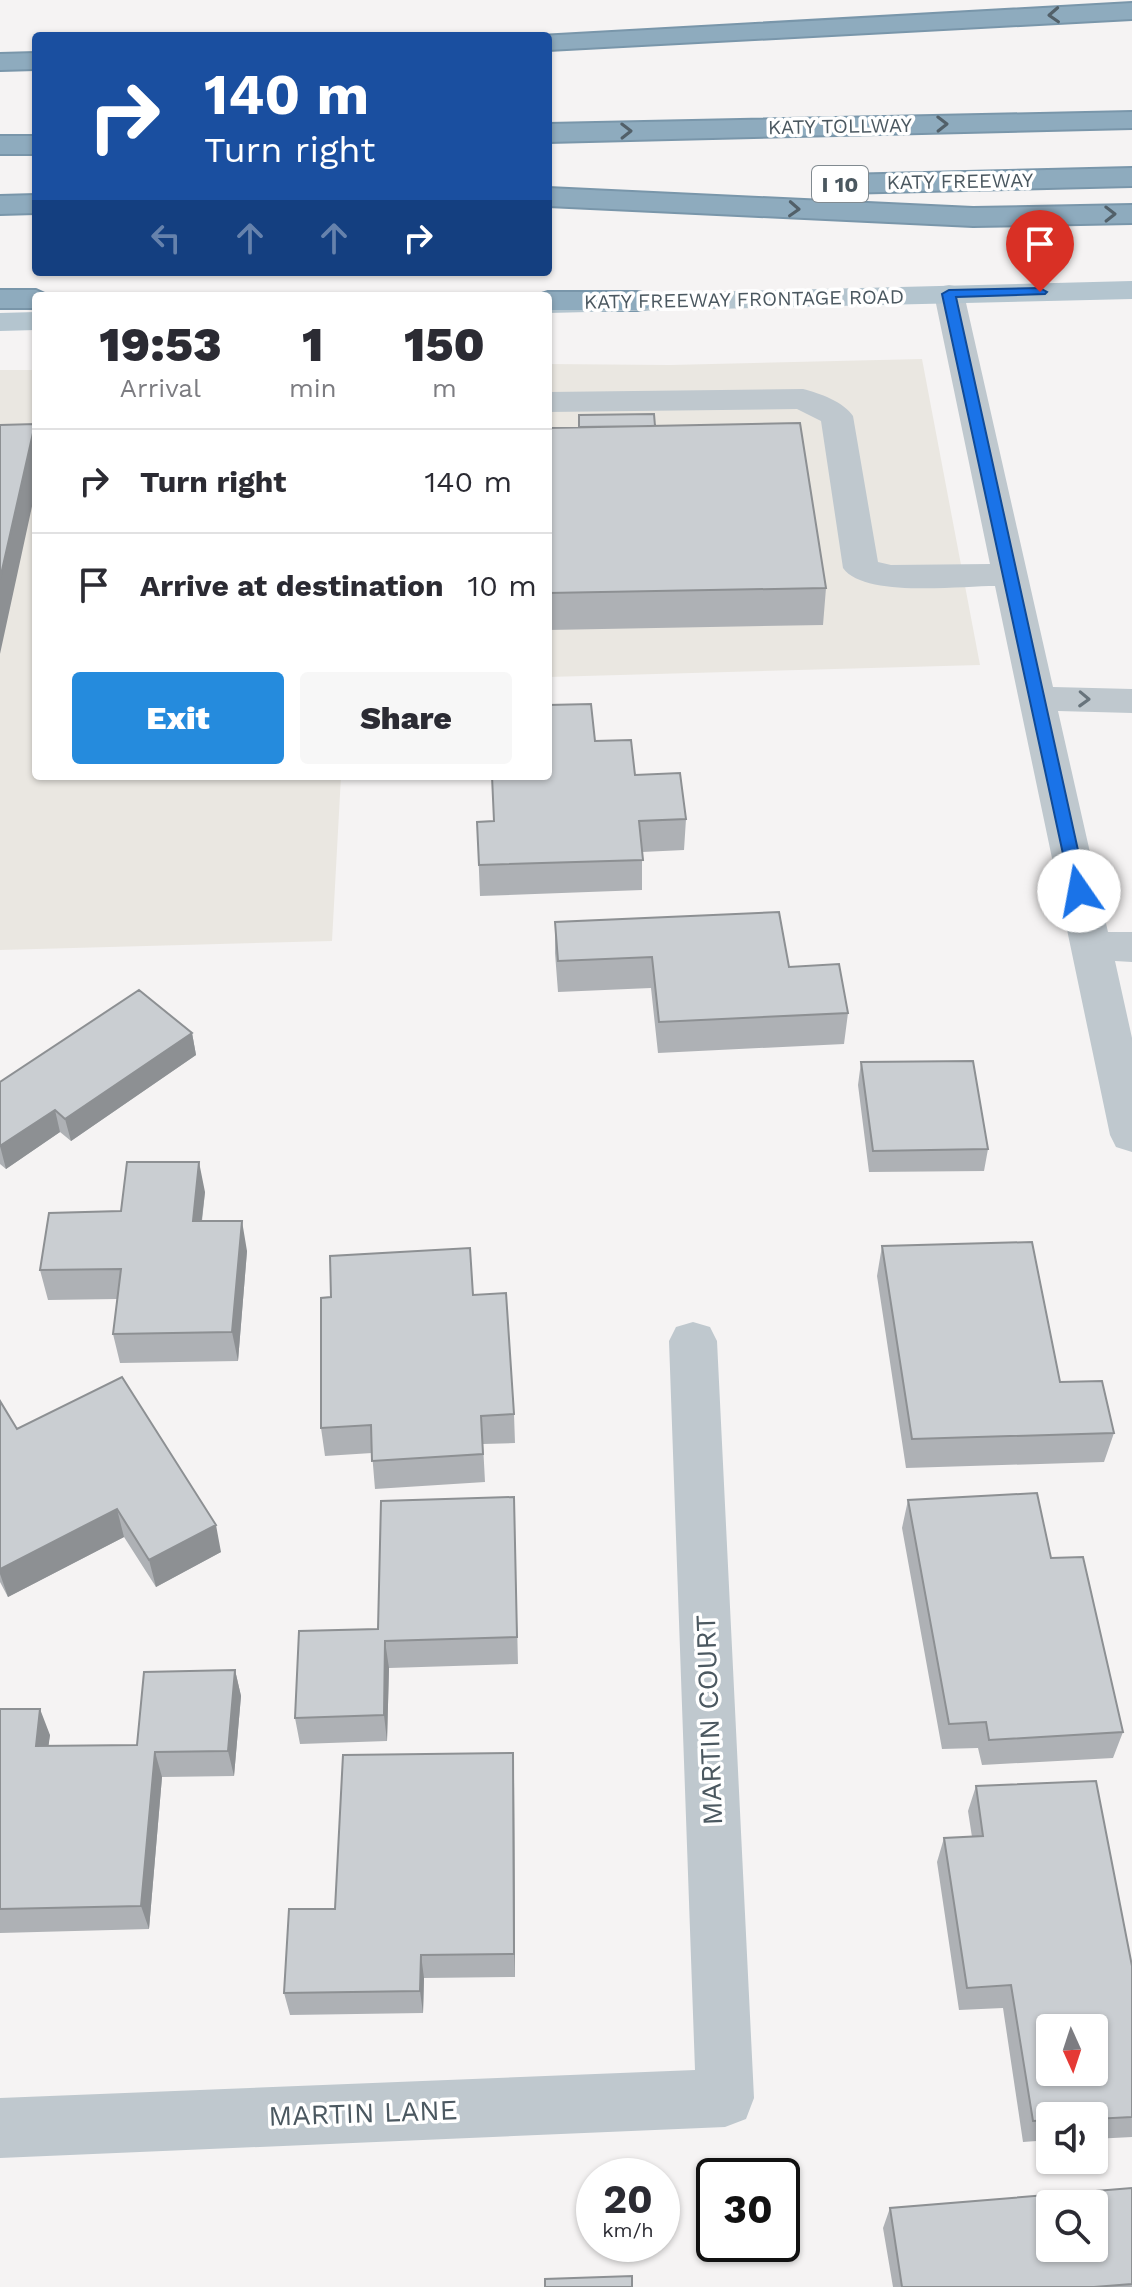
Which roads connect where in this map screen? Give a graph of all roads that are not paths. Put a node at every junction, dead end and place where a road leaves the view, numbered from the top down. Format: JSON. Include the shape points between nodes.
{"nodes":[{"id":1,"x":1132,"y":11,"type":"edge"},
{"id":2,"x":1100,"y":39,"type":"dead end"},
{"id":3,"x":552,"y":42,"type":"edge"},
{"id":4,"x":552,"y":50,"type":"edge"},
{"id":5,"x":32,"y":61,"type":"edge"},
{"id":6,"x":0,"y":62,"type":"edge"},
{"id":7,"x":1132,"y":120,"type":"edge"},
{"id":8,"x":552,"y":133,"type":"edge"},
{"id":9,"x":0,"y":145,"type":"edge"},
{"id":10,"x":32,"y":145,"type":"edge"},
{"id":11,"x":1132,"y":177,"type":"edge"},
{"id":12,"x":552,"y":194,"type":"edge"},
{"id":13,"x":552,"y":194,"type":"edge"},
{"id":14,"x":32,"y":204,"type":"edge"},
{"id":15,"x":0,"y":205,"type":"edge"},
{"id":16,"x":1132,"y":214,"type":"edge"},
{"id":17,"x":1132,"y":290,"type":"edge"},
{"id":18,"x":949,"y":294,"type":"junction"},
{"id":19,"x":0,"y":299,"type":"edge"},
{"id":20,"x":32,"y":299,"type":"edge"},
{"id":21,"x":552,"y":303,"type":"edge"},
{"id":22,"x":32,"y":321,"type":"edge"},
{"id":23,"x":0,"y":322,"type":"edge"},
{"id":24,"x":552,"y":402,"type":"edge"},
{"id":25,"x":1010,"y":575,"type":"junction"},
{"id":26,"x":1036,"y":698,"type":"junction"},
{"id":27,"x":1132,"y":701,"type":"edge"},
{"id":28,"x":1091,"y":946,"type":"junction"},
{"id":29,"x":1132,"y":947,"type":"edge"},
{"id":30,"x":1132,"y":1135,"type":"edge"},
{"id":31,"x":693,"y":1341,"type":"dead end"},
{"id":32,"x":725,"y":2098,"type":"joint"},
{"id":33,"x":0,"y":2128,"type":"edge"}],
"edges":[{"from":1,"to":3,"type":"highway","one_way":true},
{"from":2,"to":4,"type":"highway"},
{"from":5,"to":6,"type":"highway"},
{"from":8,"to":7,"type":"highway","name":"KATY TOLLWAY","one_way":true},
{"from":9,"to":10,"type":"highway"},
{"from":11,"to":12,"type":"highway","name":"KATY FREEWAY","number":"I 10"},
{"from":13,"to":16,"type":"highway","one_way":true,"via":[[973,217]]},
{"from":14,"to":15,"type":"highway"},
{"from":17,"to":18,"type":"main road","name":"KATY FREEWAY FRONTAGE ROAD"},
{"from":18,"to":21,"type":"main road","name":"KATY FREEWAY FRONTAGE ROAD"},
{"from":18,"to":25,"type":"street"},
{"from":19,"to":20,"type":"highway"},
{"from":22,"to":23,"type":"main road"},
{"from":24,"to":25,"type":"street","via":[[808,400],[837,416],[861,568],[891,576]]},
{"from":25,"to":26,"type":"street"},
{"from":26,"to":27,"type":"street","one_way":true},
{"from":26,"to":28,"type":"street"},
{"from":28,"to":29,"type":"street"},
{"from":28,"to":30,"type":"street"},
{"from":31,"to":32,"type":"street","name":"MARTIN COURT"},
{"from":32,"to":33,"type":"street","name":"MARTIN LANE"}]}
